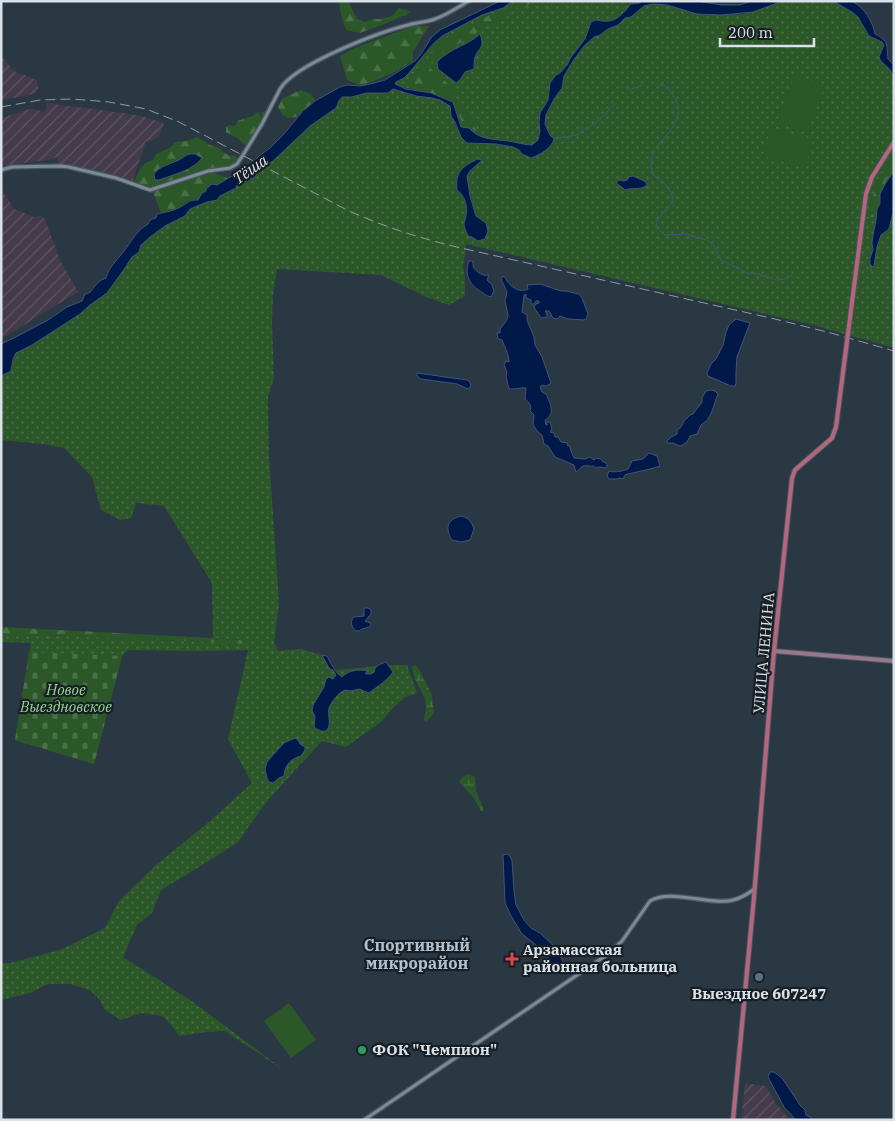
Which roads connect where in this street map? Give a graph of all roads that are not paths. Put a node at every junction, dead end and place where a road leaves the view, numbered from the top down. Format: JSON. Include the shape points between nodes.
{"nodes":[{"id":1,"x":469,"y":1,"type":"edge"},
{"id":2,"x":894,"y":142,"type":"edge"},
{"id":3,"x":1,"y":170,"type":"edge"},
{"id":4,"x":774,"y":651,"type":"junction"},
{"id":5,"x":894,"y":661,"type":"edge"},
{"id":6,"x":754,"y":889,"type":"junction"},
{"id":7,"x":364,"y":1120,"type":"edge"},
{"id":8,"x":733,"y":1120,"type":"edge"}],
"edges":[{"from":1,"to":3,"type":"street","via":[[436,19],[413,23],[348,47],[291,77],[280,89],[237,164],[230,168],[208,171],[150,190],[69,167],[12,167]]},
{"from":2,"to":4,"type":"main road","name":"УЛИЦА ЛЕНИНА","bridge":true,"via":[[872,177],[866,194],[836,428],[832,438],[795,470],[792,478]]},
{"from":4,"to":5,"type":"main road"},
{"from":4,"to":6,"type":"main road","name":"УЛИЦА ЛЕНИНА"},
{"from":6,"to":7,"type":"street","via":[[730,901],[666,896],[653,899],[622,941],[608,954]]},
{"from":6,"to":8,"type":"main road","name":"УЛИЦА ЛЕНИНА"}]}
